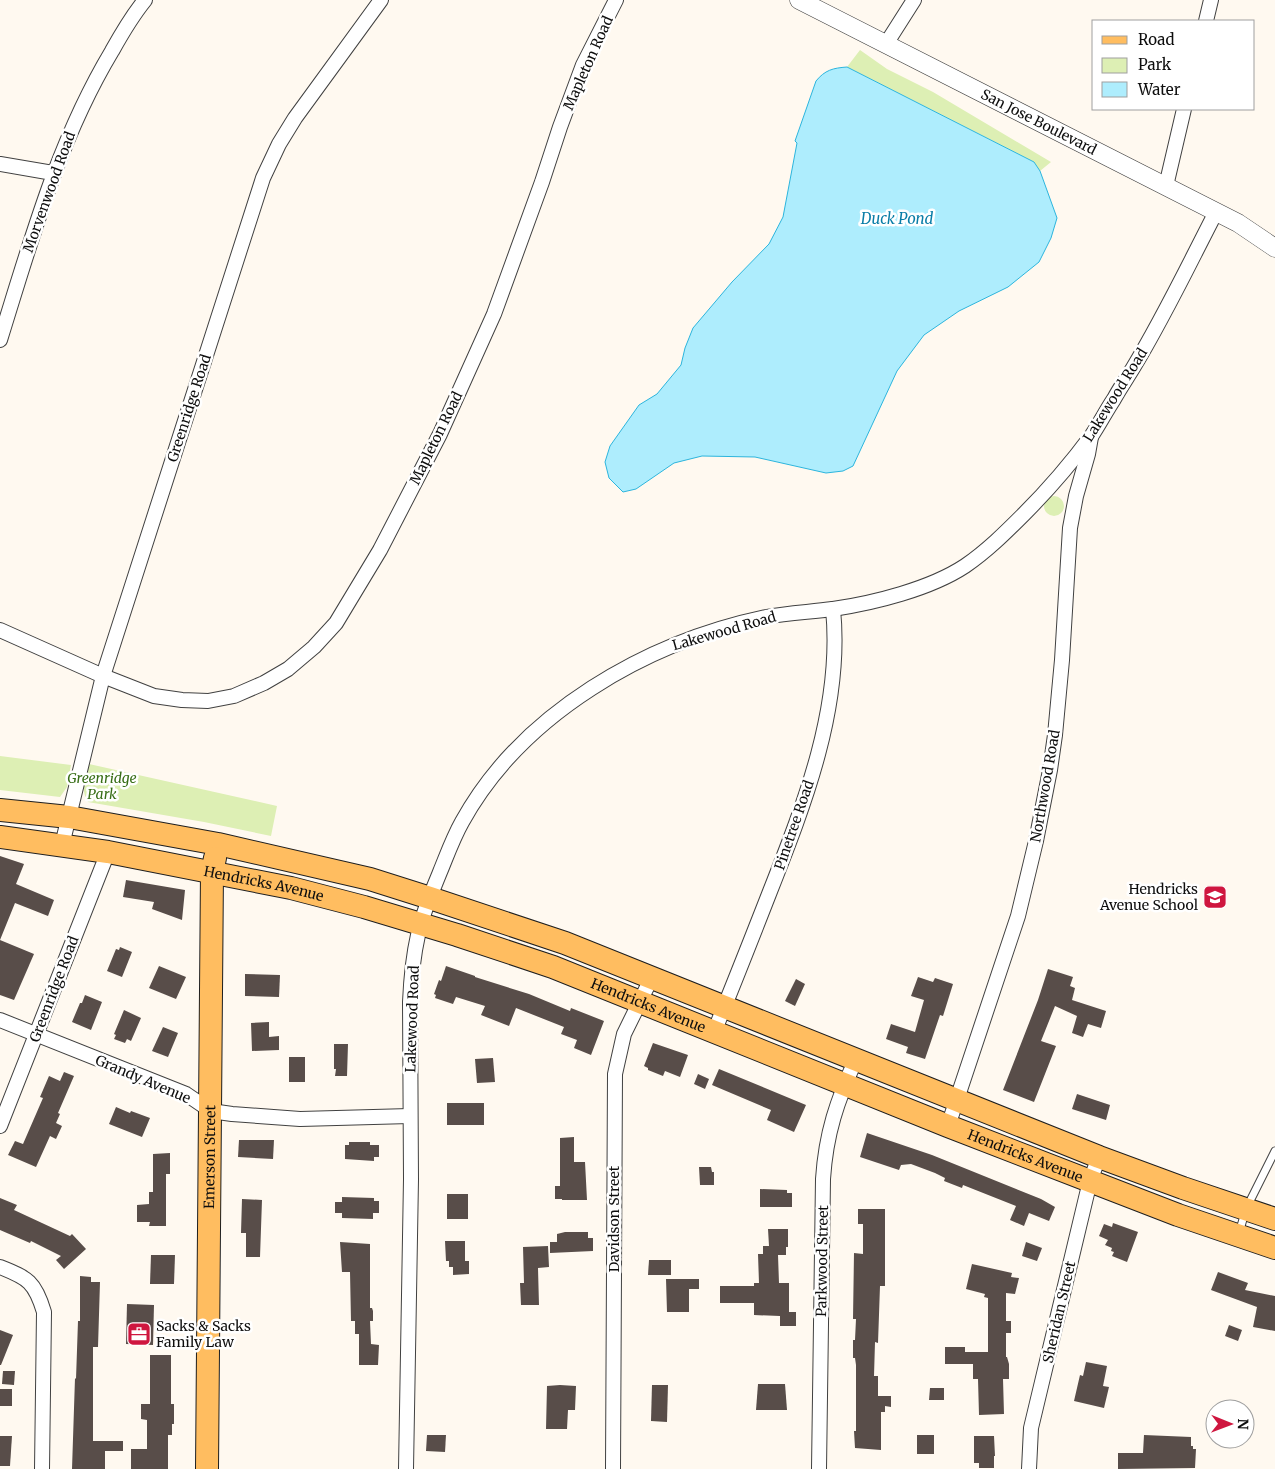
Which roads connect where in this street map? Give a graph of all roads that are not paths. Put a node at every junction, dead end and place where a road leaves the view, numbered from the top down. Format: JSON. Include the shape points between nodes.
{"nodes":[{"id":1,"x":145,"y":0,"type":"edge"},
{"id":2,"x":381,"y":0,"type":"edge"},
{"id":3,"x":616,"y":0,"type":"edge"},
{"id":4,"x":799,"y":0,"type":"edge"},
{"id":5,"x":914,"y":0,"type":"edge"},
{"id":6,"x":1211,"y":0,"type":"edge"},
{"id":7,"x":1206,"y":20,"type":"edge"},
{"id":8,"x":886,"y":44,"type":"junction"},
{"id":9,"x":1184,"y":110,"type":"edge"},
{"id":10,"x":0,"y":164,"type":"edge"},
{"id":11,"x":53,"y":173,"type":"junction"},
{"id":12,"x":1166,"y":186,"type":"junction"},
{"id":13,"x":1216,"y":212,"type":"junction"},
{"id":14,"x":1275,"y":248,"type":"edge"},
{"id":15,"x":0,"y":340,"type":"edge"},
{"id":16,"x":1091,"y":437,"type":"junction"},
{"id":17,"x":832,"y":609,"type":"junction"},
{"id":18,"x":0,"y":630,"type":"edge"},
{"id":19,"x":103,"y":676,"type":"junction"},
{"id":20,"x":0,"y":810,"type":"edge"},
{"id":21,"x":69,"y":817,"type":"junction"},
{"id":22,"x":0,"y":837,"type":"edge"},
{"id":23,"x":210,"y":843,"type":"junction"},
{"id":24,"x":62,"y":845,"type":"junction"},
{"id":25,"x":108,"y":852,"type":"junction"},
{"id":26,"x":212,"y":872,"type":"junction"},
{"id":27,"x":430,"y":898,"type":"junction"},
{"id":28,"x":420,"y":924,"type":"junction"},
{"id":29,"x":652,"y":976,"type":"junction"},
{"id":30,"x":640,"y":1001,"type":"junction"},
{"id":31,"x":724,"y":1007,"type":"junction"},
{"id":32,"x":0,"y":1020,"type":"edge"},
{"id":33,"x":714,"y":1032,"type":"junction"},
{"id":34,"x":37,"y":1035,"type":"junction"},
{"id":35,"x":856,"y":1059,"type":"junction"},
{"id":36,"x":844,"y":1085,"type":"junction"},
{"id":37,"x":957,"y":1100,"type":"junction"},
{"id":38,"x":211,"y":1111,"type":"junction"},
{"id":39,"x":410,"y":1116,"type":"junction"},
{"id":40,"x":0,"y":1126,"type":"edge"},
{"id":41,"x":948,"y":1126,"type":"junction"},
{"id":42,"x":1275,"y":1151,"type":"edge"},
{"id":43,"x":1099,"y":1157,"type":"junction"},
{"id":44,"x":1090,"y":1181,"type":"junction"},
{"id":45,"x":1246,"y":1210,"type":"junction"},
{"id":46,"x":1275,"y":1219,"type":"edge"},
{"id":47,"x":1238,"y":1236,"type":"junction"},
{"id":48,"x":1275,"y":1248,"type":"edge"},
{"id":49,"x":0,"y":1267,"type":"edge"},
{"id":50,"x":42,"y":1469,"type":"edge"},
{"id":51,"x":207,"y":1469,"type":"edge"},
{"id":52,"x":406,"y":1469,"type":"edge"},
{"id":53,"x":613,"y":1469,"type":"edge"},
{"id":54,"x":819,"y":1469,"type":"edge"},
{"id":55,"x":1028,"y":1469,"type":"edge"}],
"edges":[{"from":1,"to":11,"type":"street","name":"Morvenwood Road","via":[[92,85]]},
{"from":2,"to":19,"type":"street","name":"Greenridge Road","via":[[295,118],[263,178]]},
{"from":3,"to":19,"type":"street","name":"Mapleton Road","via":[[584,65],[494,314],[440,434],[380,550],[336,623],[288,668],[234,696],[208,701],[154,696]]},
{"from":4,"to":8,"type":"street","name":"San Jose Boulevard"},
{"from":5,"to":8,"type":"street"},
{"from":6,"to":7,"type":"street"},
{"from":8,"to":12,"type":"street","name":"San Jose Boulevard"},
{"from":9,"to":12,"type":"street"},
{"from":10,"to":11,"type":"street"},
{"from":11,"to":15,"type":"street","name":"Morvenwood Road"},
{"from":12,"to":13,"type":"street","name":"San Jose Boulevard"},
{"from":13,"to":14,"type":"street","name":"San Jose Boulevard","via":[[1238,222]]},
{"from":13,"to":16,"type":"street","name":"Lakewood Road","via":[[1133,368]]},
{"from":16,"to":17,"type":"street","name":"Lakewood Road","via":[[1035,503],[982,554],[962,568],[921,587]]},
{"from":16,"to":37,"type":"street","name":"Northwood Road","via":[[1070,528],[1055,735],[1036,841],[1018,916]]},
{"from":17,"to":27,"type":"street","name":"Lakewood Road","via":[[764,617],[694,637],[642,660],[570,703],[532,733],[492,776],[455,834]]},
{"from":17,"to":31,"type":"street","name":"Pinetree Road","via":[[836,636],[822,742],[789,843]]},
{"from":18,"to":19,"type":"street","name":"Mapleton Road"},
{"from":19,"to":21,"type":"street","name":"Greenridge Road"},
{"from":20,"to":21,"type":"main road","name":"Hendricks Avenue"},
{"from":21,"to":23,"type":"main road","name":"Hendricks Avenue"},
{"from":21,"to":24,"type":"street","name":"Greenridge Road"},
{"from":22,"to":24,"type":"main road","name":"Hendricks Avenue"},
{"from":23,"to":25,"type":"main road","via":[[164,844],[134,840],[123,842]]},
{"from":23,"to":26,"type":"main road","name":"Emerson Street"},
{"from":23,"to":27,"type":"main road","name":"Hendricks Avenue","via":[[370,880]]},
{"from":24,"to":25,"type":"main road","name":"Hendricks Avenue"},
{"from":25,"to":26,"type":"main road","name":"Hendricks Avenue"},
{"from":25,"to":34,"type":"street","name":"Greenridge Road"},
{"from":26,"to":28,"type":"main road","name":"Hendricks Avenue","via":[[291,888]]},
{"from":26,"to":38,"type":"main road","name":"Emerson Street"},
{"from":27,"to":28,"type":"street","name":"Lakewood Road"},
{"from":27,"to":29,"type":"main road","name":"Hendricks Avenue","via":[[565,942]]},
{"from":28,"to":30,"type":"main road","name":"Hendricks Avenue"},
{"from":28,"to":39,"type":"street","name":"Lakewood Road","via":[[410,1002]]},
{"from":29,"to":30,"type":"street","name":"Davidson Street"},
{"from":29,"to":31,"type":"main road","name":"Hendricks Avenue"},
{"from":30,"to":33,"type":"main road","name":"Hendricks Avenue"},
{"from":30,"to":53,"type":"street","name":"Davidson Street","via":[[624,1034],[616,1074]]},
{"from":31,"to":33,"type":"street","name":"Pinetree Road"},
{"from":31,"to":35,"type":"main road","name":"Hendricks Avenue"},
{"from":32,"to":34,"type":"street","name":"Grandy Avenue"},
{"from":33,"to":36,"type":"main road","name":"Hendricks Avenue"},
{"from":34,"to":38,"type":"street","name":"Grandy Avenue","via":[[186,1094]]},
{"from":34,"to":40,"type":"street","name":"Greenridge Road"},
{"from":35,"to":36,"type":"street","name":"Parkwood Street"},
{"from":35,"to":37,"type":"main road","name":"Hendricks Avenue"},
{"from":36,"to":41,"type":"main road","name":"Hendricks Avenue"},
{"from":36,"to":54,"type":"street","name":"Parkwood Street","via":[[825,1149],[823,1179]]},
{"from":37,"to":41,"type":"street","name":"Northwood Road"},
{"from":37,"to":43,"type":"main road","name":"Hendricks Avenue"},
{"from":38,"to":39,"type":"street","name":"Grandy Avenue","via":[[300,1119]]},
{"from":38,"to":51,"type":"main road","name":"Emerson Street"},
{"from":39,"to":52,"type":"street","name":"Lakewood Road"},
{"from":41,"to":44,"type":"main road","name":"Hendricks Avenue"},
{"from":42,"to":45,"type":"lane"},
{"from":43,"to":44,"type":"street","name":"Sheridan Street"},
{"from":43,"to":45,"type":"main road","name":"Hendricks Avenue"},
{"from":44,"to":47,"type":"main road","name":"Hendricks Avenue"},
{"from":44,"to":55,"type":"street","name":"Sheridan Street","via":[[1031,1428]]},
{"from":45,"to":46,"type":"main road","name":"Hendricks Avenue"},
{"from":45,"to":47,"type":"lane"},
{"from":47,"to":48,"type":"main road","name":"Hendricks Avenue"},
{"from":49,"to":50,"type":"street","via":[[22,1276],[33,1286],[44,1312]]}]}
